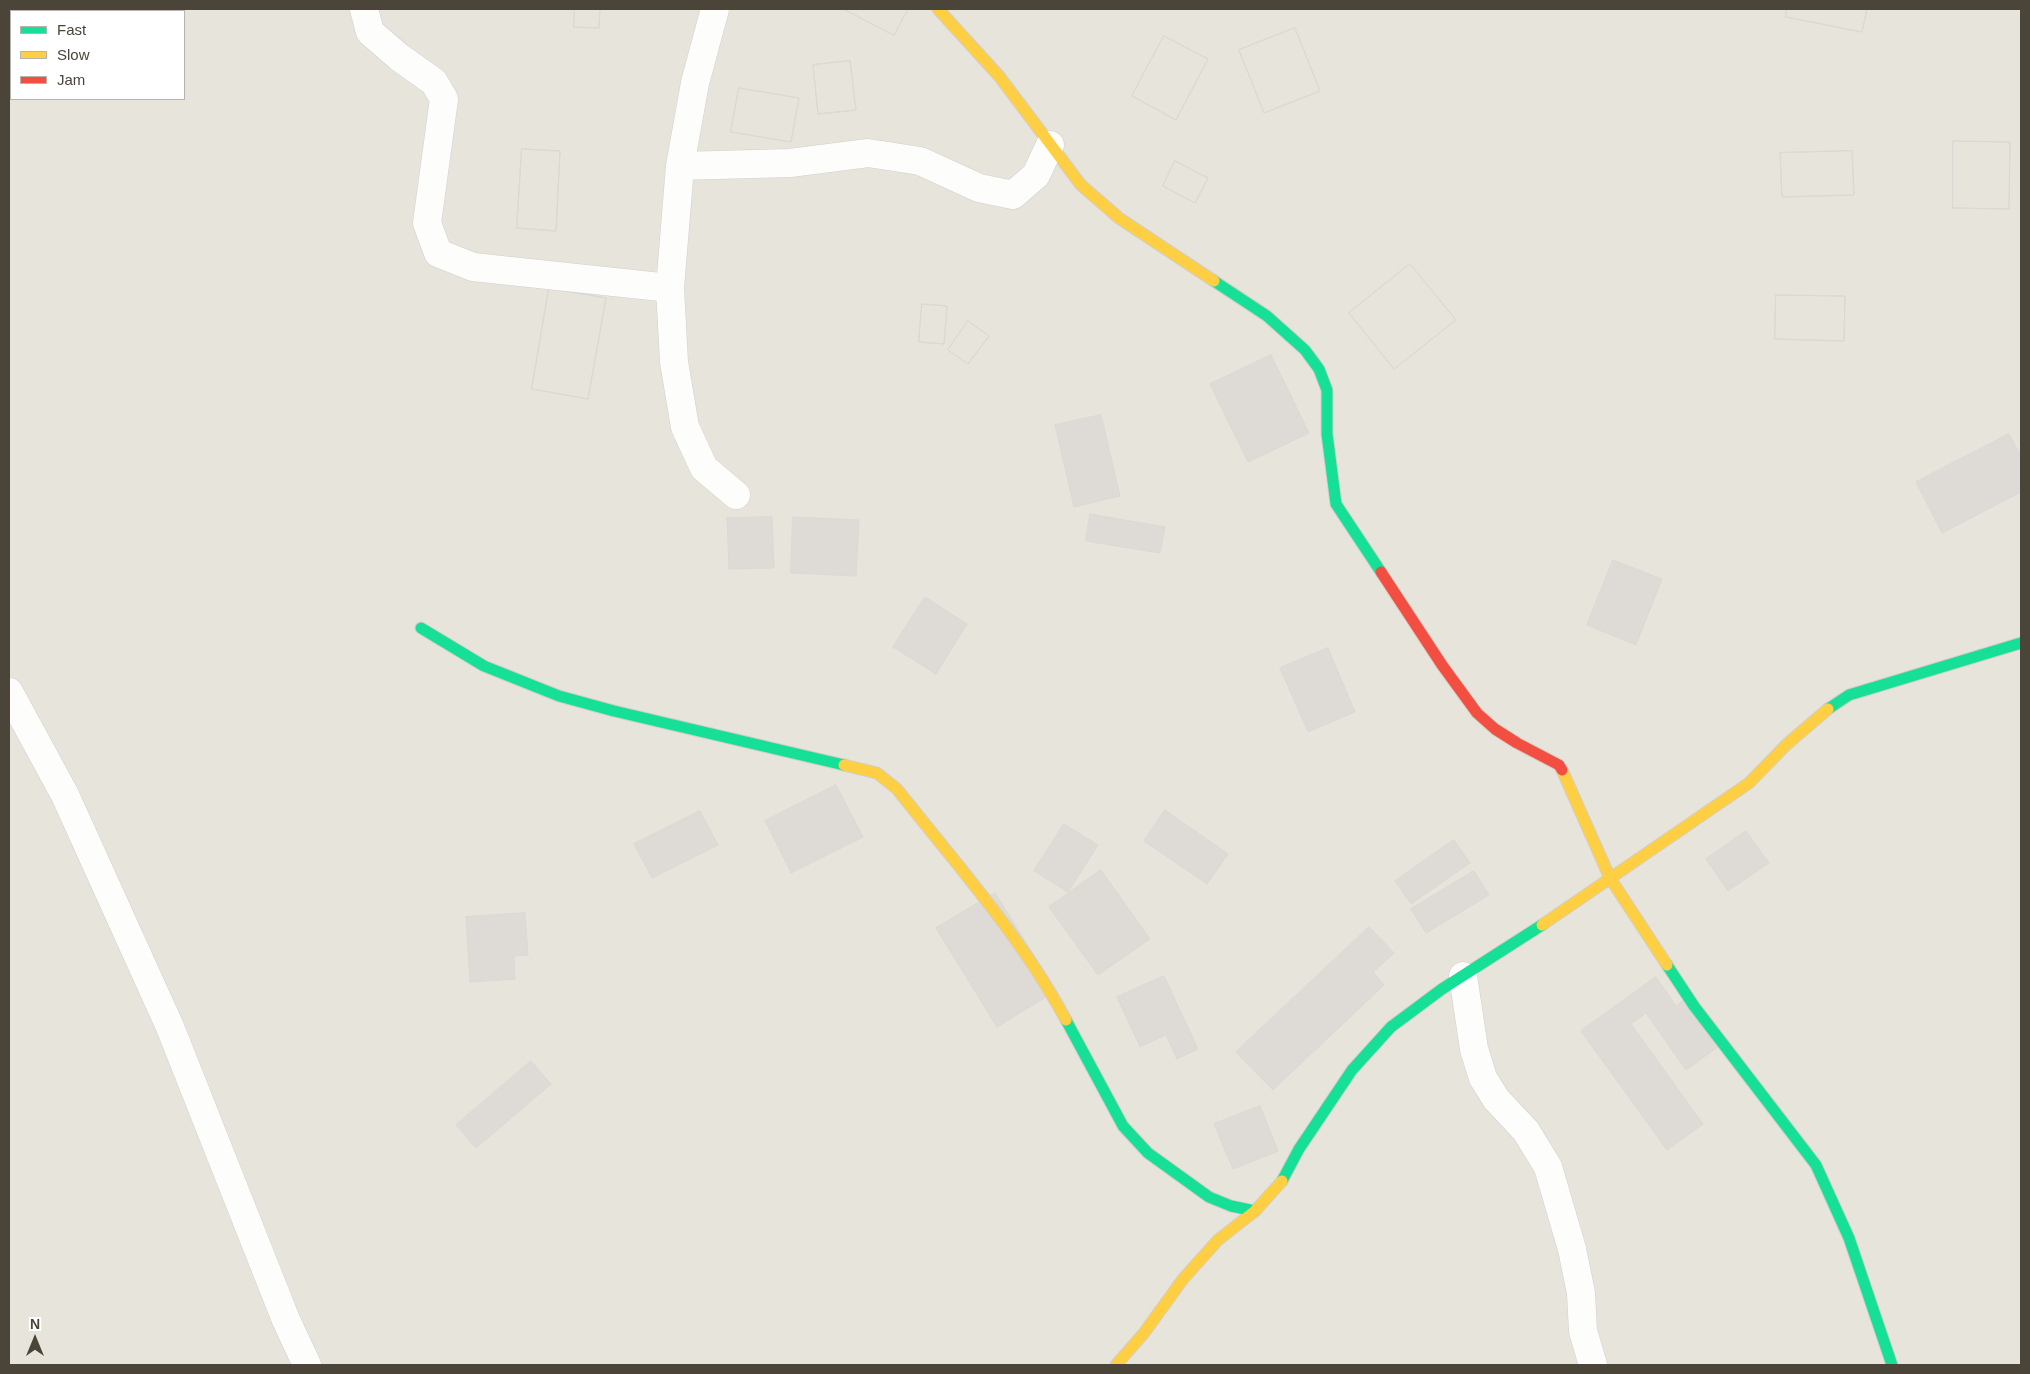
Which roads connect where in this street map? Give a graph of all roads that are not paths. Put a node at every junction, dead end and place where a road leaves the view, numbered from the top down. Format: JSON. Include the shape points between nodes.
{"nodes":[{"id":1,"x":364,"y":9,"type":"edge"},
{"id":2,"x":715,"y":9,"type":"edge"},
{"id":3,"x":938,"y":9,"type":"edge"},
{"id":4,"x":1050,"y":145,"type":"junction"},
{"id":5,"x":680,"y":166,"type":"junction"},
{"id":6,"x":670,"y":288,"type":"junction"},
{"id":7,"x":736,"y":495,"type":"dead end"},
{"id":8,"x":422,"y":628,"type":"dead end"},
{"id":9,"x":2021,"y":643,"type":"edge"},
{"id":10,"x":9,"y":692,"type":"edge"},
{"id":11,"x":1610,"y":878,"type":"junction"},
{"id":12,"x":1463,"y":976,"type":"junction"},
{"id":13,"x":1255,"y":1211,"type":"junction"},
{"id":14,"x":307,"y":1365,"type":"edge"},
{"id":15,"x":1116,"y":1365,"type":"edge"},
{"id":16,"x":1593,"y":1365,"type":"edge"},
{"id":17,"x":1892,"y":1365,"type":"edge"}],
"edges":[{"from":1,"to":6,"type":"street","via":[[370,32],[434,82],[444,99],[427,223],[438,253],[473,267]]},
{"from":2,"to":5,"type":"street","via":[[695,83]]},
{"from":3,"to":4,"type":"street","via":[[999,76]]},
{"from":4,"to":5,"type":"street","via":[[1036,175],[1013,195],[979,188],[920,161],[868,153],[790,163]]},
{"from":4,"to":11,"type":"street","via":[[1081,185],[1119,218],[1267,316],[1305,350],[1319,369],[1327,390],[1327,434],[1336,504],[1476,713],[1495,730],[1559,765]]},
{"from":5,"to":6,"type":"street"},
{"from":6,"to":7,"type":"street","via":[[674,362],[685,427],[704,468]]},
{"from":8,"to":13,"type":"street","via":[[484,666],[559,696],[614,712],[877,773],[897,789],[1016,940],[1052,994],[1123,1126],[1148,1153],[1209,1197]]},
{"from":9,"to":11,"type":"street","via":[[1849,695],[1818,716],[1749,783]]},
{"from":10,"to":14,"type":"street","via":[[65,795],[170,1027],[286,1320]]},
{"from":11,"to":12,"type":"street"},
{"from":11,"to":17,"type":"street","via":[[1694,1006],[1816,1165],[1849,1238]]},
{"from":12,"to":13,"type":"street","via":[[1392,1027],[1352,1070],[1299,1149],[1282,1181]]},
{"from":12,"to":16,"type":"street","via":[[1474,1049],[1483,1078],[1496,1099],[1526,1131],[1548,1167],[1572,1249],[1581,1293],[1583,1331]]},
{"from":13,"to":15,"type":"street","via":[[1218,1240]]}]}
